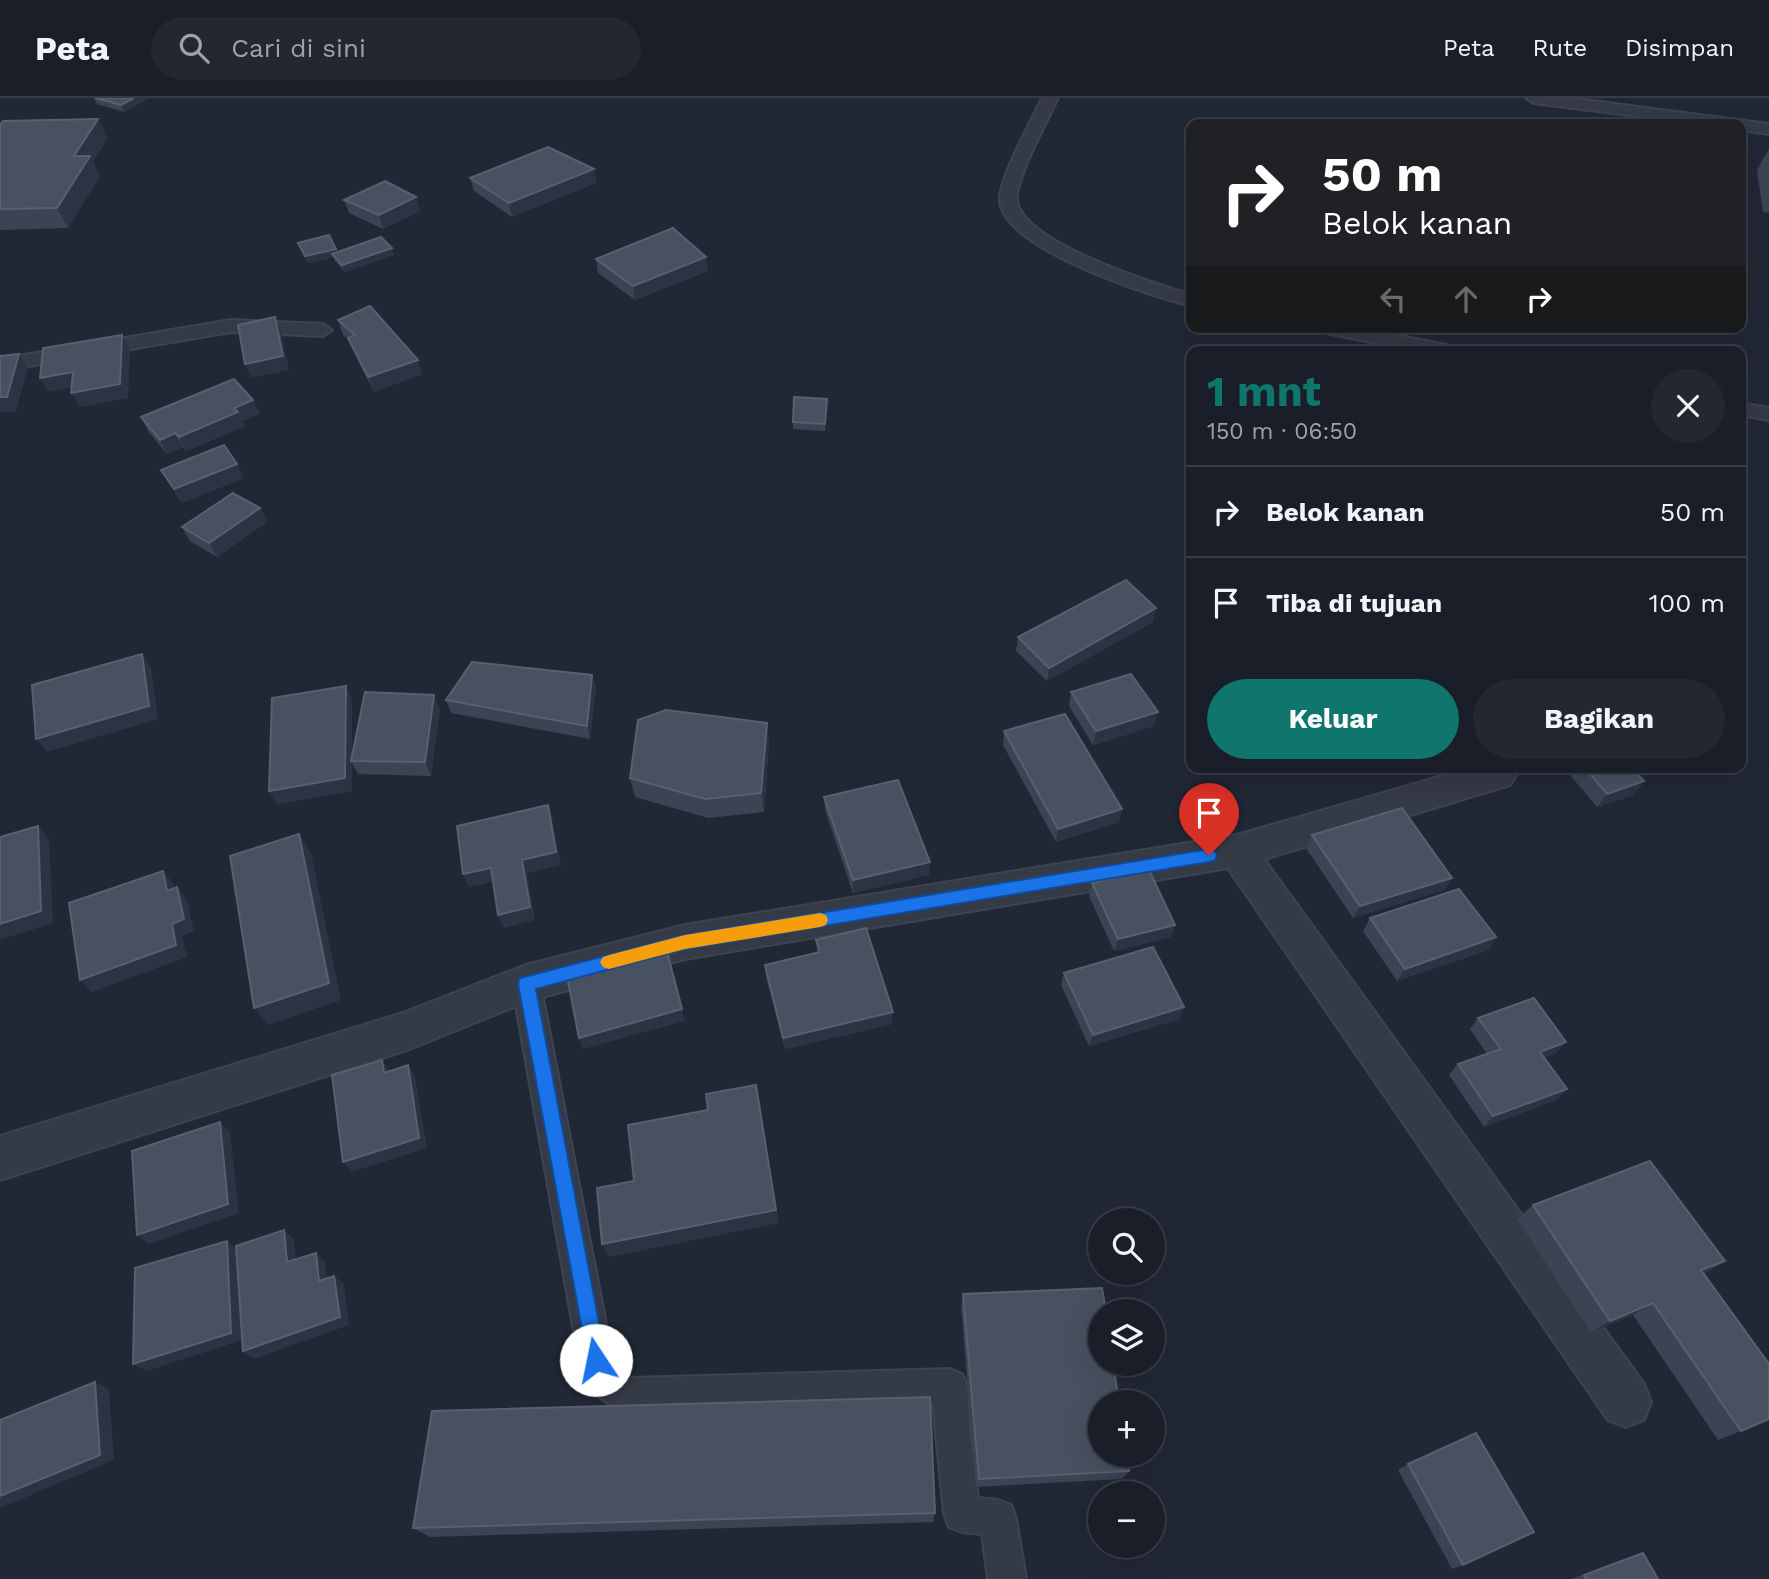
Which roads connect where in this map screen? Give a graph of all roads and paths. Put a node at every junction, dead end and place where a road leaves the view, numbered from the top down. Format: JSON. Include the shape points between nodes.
{"nodes":[{"id":1,"x":1050,"y":98,"type":"edge"},
{"id":2,"x":1534,"y":98,"type":"edge"},
{"id":3,"x":1694,"y":119,"type":"edge"},
{"id":4,"x":1746,"y":126,"type":"edge"},
{"id":5,"x":1769,"y":129,"type":"edge"},
{"id":6,"x":1186,"y":299,"type":"edge"},
{"id":7,"x":323,"y":330,"type":"dead end"},
{"id":8,"x":1356,"y":333,"type":"edge"},
{"id":9,"x":1421,"y":346,"type":"edge"},
{"id":10,"x":0,"y":365,"type":"edge"},
{"id":11,"x":1746,"y":410,"type":"edge"},
{"id":12,"x":1769,"y":414,"type":"edge"},
{"id":13,"x":1497,"y":775,"type":"dead end"},
{"id":14,"x":1237,"y":851,"type":"junction"},
{"id":15,"x":526,"y":984,"type":"junction"},
{"id":16,"x":0,"y":1158,"type":"edge"},
{"id":17,"x":1626,"y":1402,"type":"dead end"},
{"id":18,"x":1007,"y":1579,"type":"edge"}],
"edges":[{"from":1,"to":6,"type":"lane","via":[[1013,180],[1008,198],[1014,218],[1058,250]]},
{"from":2,"to":3,"type":"lane"},
{"from":4,"to":5,"type":"lane"},
{"from":7,"to":10,"type":"lane","via":[[231,326]]},
{"from":8,"to":9,"type":"lane"},
{"from":11,"to":12,"type":"lane"},
{"from":13,"to":14,"type":"street"},
{"from":14,"to":15,"type":"street","via":[[685,942]]},
{"from":14,"to":17,"type":"street"},
{"from":15,"to":16,"type":"street","via":[[407,1031]]},
{"from":15,"to":18,"type":"lane","via":[[602,1380],[631,1395],[950,1386],[962,1514],[998,1518]]}]}
